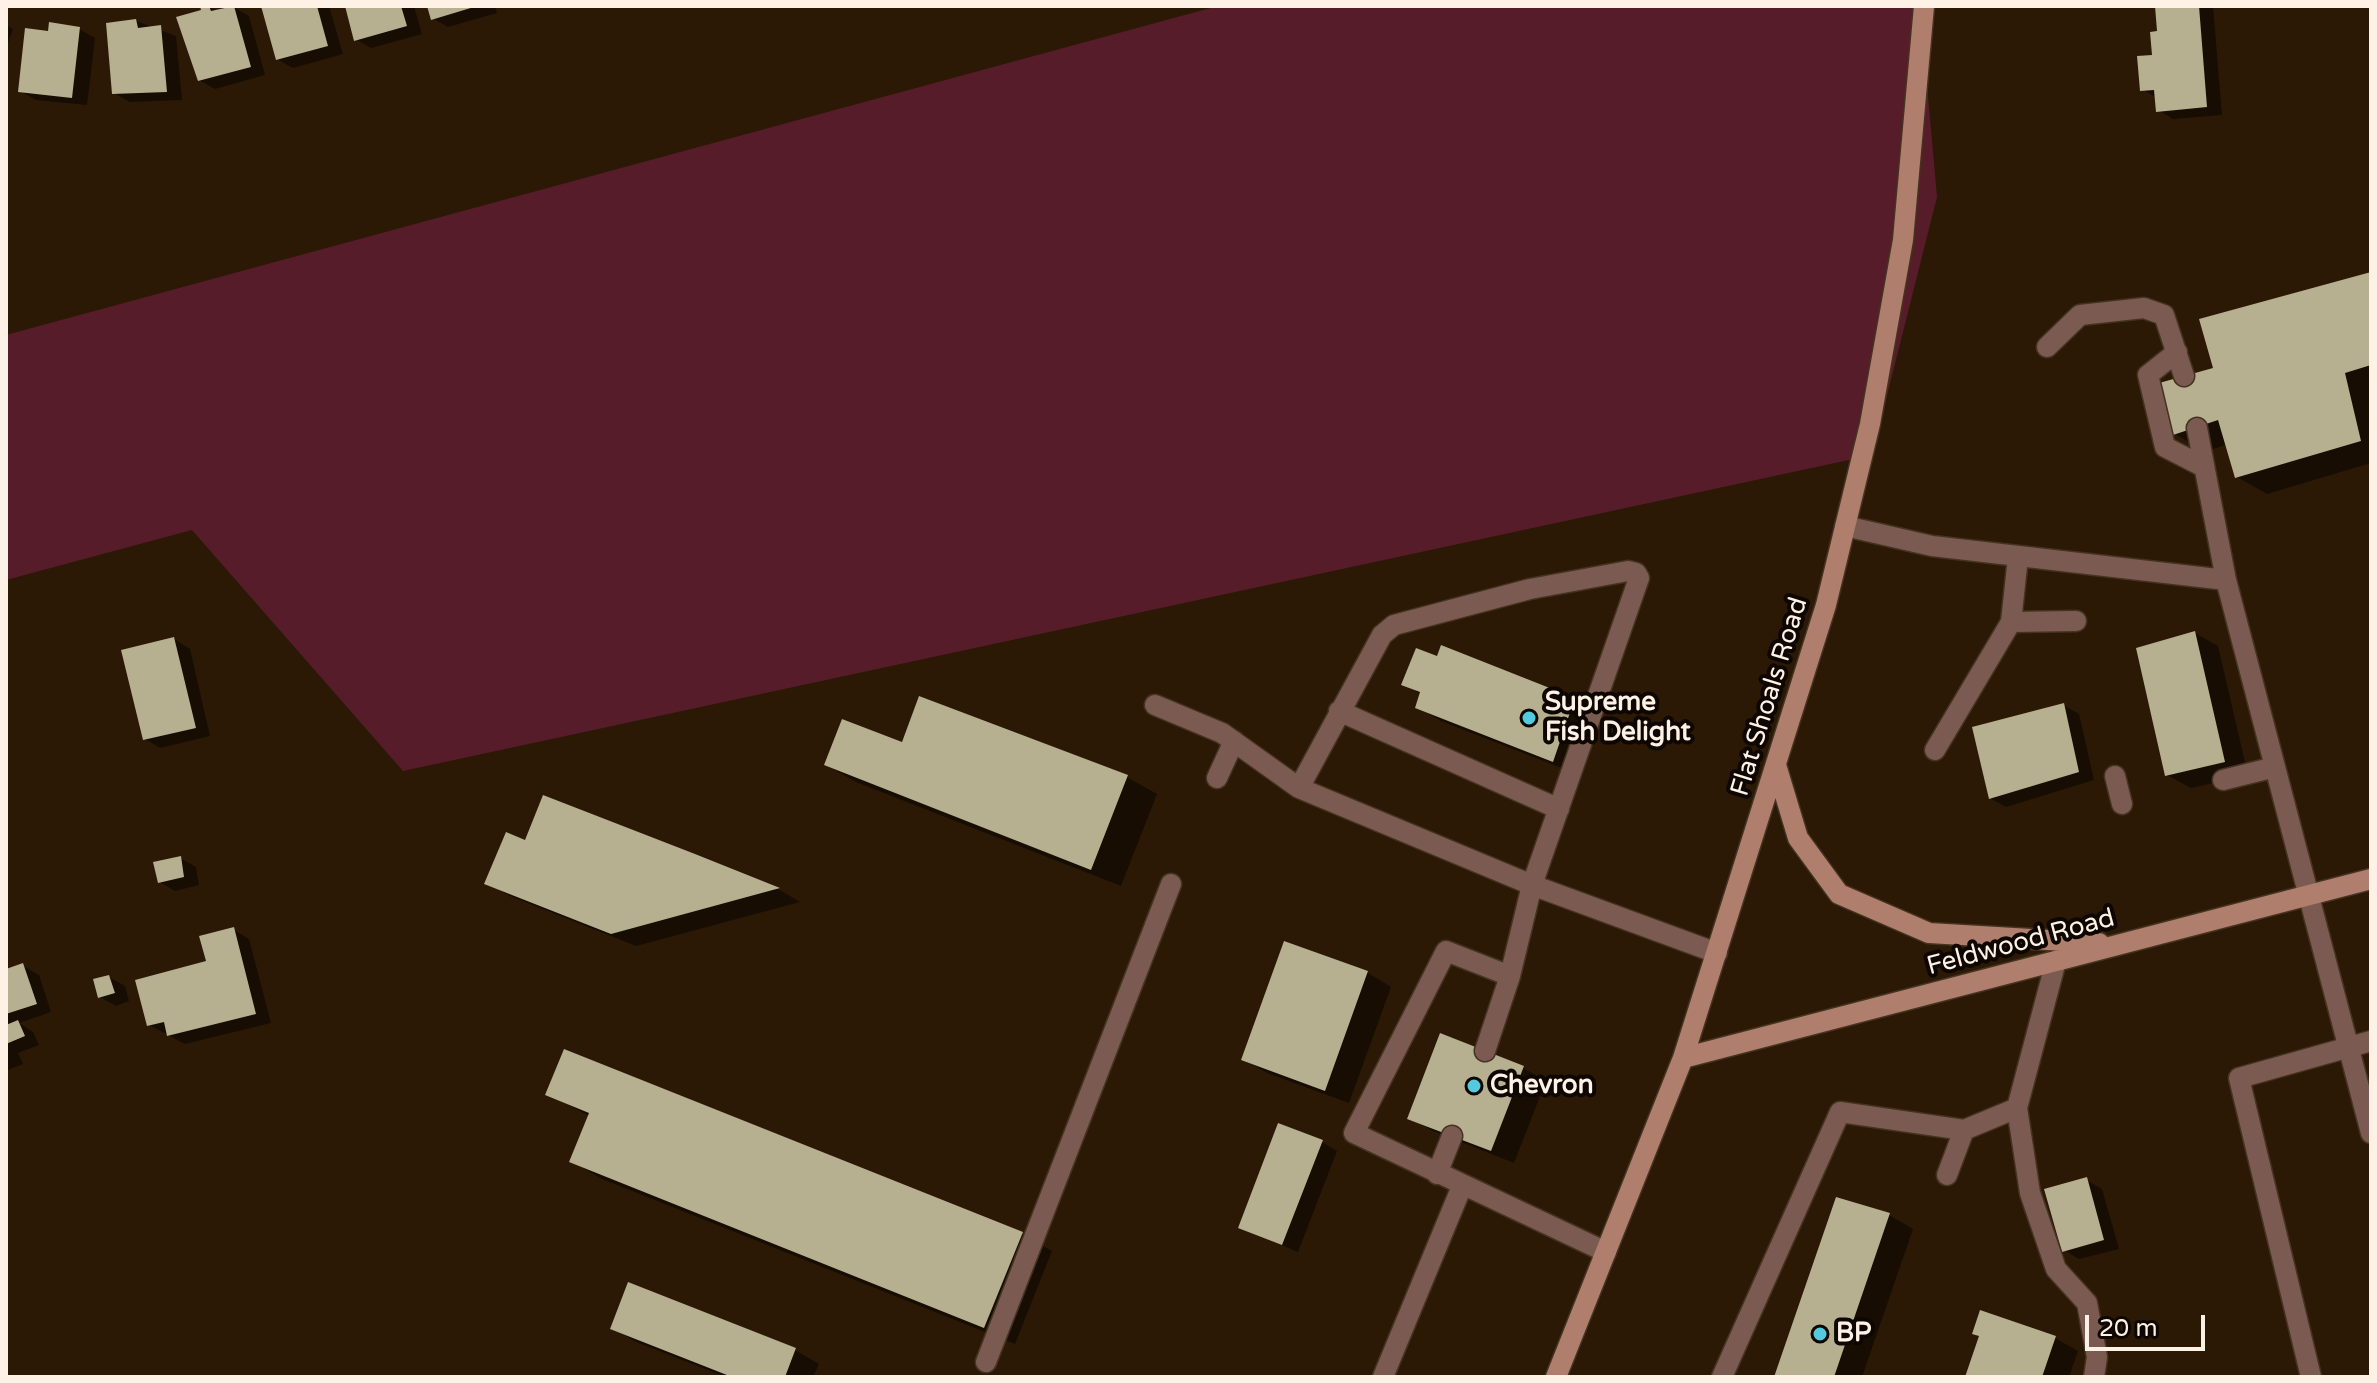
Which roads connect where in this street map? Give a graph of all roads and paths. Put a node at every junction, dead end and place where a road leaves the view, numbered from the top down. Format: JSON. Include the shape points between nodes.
{"nodes":[{"id":1,"x":1924,"y":6,"type":"edge"},
{"id":2,"x":2047,"y":347,"type":"dead end"},
{"id":3,"x":2177,"y":352,"type":"junction"},
{"id":4,"x":2184,"y":376,"type":"dead end"},
{"id":5,"x":2197,"y":428,"type":"dead end"},
{"id":6,"x":2204,"y":467,"type":"junction"},
{"id":7,"x":1845,"y":526,"type":"junction"},
{"id":8,"x":2018,"y":557,"type":"junction"},
{"id":9,"x":2226,"y":580,"type":"junction"},
{"id":10,"x":2076,"y":621,"type":"dead end"},
{"id":11,"x":2011,"y":622,"type":"junction"},
{"id":12,"x":1155,"y":705,"type":"dead end"},
{"id":13,"x":1339,"y":711,"type":"junction"},
{"id":14,"x":1234,"y":741,"type":"junction"},
{"id":15,"x":1935,"y":750,"type":"dead end"},
{"id":16,"x":1776,"y":765,"type":"junction"},
{"id":17,"x":2275,"y":767,"type":"junction"},
{"id":18,"x":2115,"y":776,"type":"dead end"},
{"id":19,"x":1217,"y":778,"type":"dead end"},
{"id":20,"x":2223,"y":780,"type":"dead end"},
{"id":21,"x":1299,"y":788,"type":"junction"},
{"id":22,"x":2122,"y":804,"type":"dead end"},
{"id":23,"x":1559,"y":809,"type":"junction"},
{"id":24,"x":2371,"y":879,"type":"edge"},
{"id":25,"x":1171,"y":884,"type":"dead end"},
{"id":26,"x":1532,"y":885,"type":"junction"},
{"id":27,"x":2308,"y":896,"type":"junction"},
{"id":28,"x":2119,"y":945,"type":"junction"},
{"id":29,"x":1717,"y":953,"type":"junction"},
{"id":30,"x":2056,"y":961,"type":"junction"},
{"id":31,"x":1510,"y":976,"type":"junction"},
{"id":32,"x":2371,"y":1041,"type":"edge"},
{"id":33,"x":2348,"y":1047,"type":"junction"},
{"id":34,"x":1485,"y":1051,"type":"dead end"},
{"id":35,"x":1683,"y":1058,"type":"junction"},
{"id":36,"x":2017,"y":1108,"type":"junction"},
{"id":37,"x":1964,"y":1130,"type":"junction"},
{"id":38,"x":2371,"y":1133,"type":"edge"},
{"id":39,"x":1452,"y":1136,"type":"dead end"},
{"id":40,"x":1437,"y":1174,"type":"junction"},
{"id":41,"x":1947,"y":1175,"type":"dead end"},
{"id":42,"x":1462,"y":1186,"type":"junction"},
{"id":43,"x":1606,"y":1252,"type":"junction"},
{"id":44,"x":986,"y":1362,"type":"dead end"},
{"id":45,"x":1383,"y":1377,"type":"edge"},
{"id":46,"x":1556,"y":1377,"type":"edge"},
{"id":47,"x":1722,"y":1377,"type":"edge"},
{"id":48,"x":2094,"y":1377,"type":"edge"},
{"id":49,"x":2311,"y":1377,"type":"edge"}],
"edges":[{"from":1,"to":7,"type":"street","name":"Flat Shoals Road","via":[[1903,240],[1870,424]]},
{"from":2,"to":3,"type":"lane","via":[[2080,315],[2144,308],[2164,315]]},
{"from":3,"to":4,"type":"lane"},
{"from":3,"to":6,"type":"lane","via":[[2148,375],[2151,389],[2165,447]]},
{"from":5,"to":6,"type":"lane"},
{"from":6,"to":9,"type":"lane"},
{"from":7,"to":8,"type":"lane","via":[[1932,546]]},
{"from":7,"to":16,"type":"street","name":"Flat Shoals Road"},
{"from":8,"to":9,"type":"lane"},
{"from":8,"to":11,"type":"lane"},
{"from":9,"to":17,"type":"lane"},
{"from":10,"to":11,"type":"lane"},
{"from":11,"to":15,"type":"lane"},
{"from":12,"to":14,"type":"lane"},
{"from":13,"to":21,"type":"lane"},
{"from":13,"to":23,"type":"lane"},
{"from":13,"to":23,"type":"lane","via":[[1382,635],[1394,625],[1530,589],[1628,571],[1639,578]]},
{"from":14,"to":19,"type":"lane"},
{"from":14,"to":21,"type":"lane"},
{"from":16,"to":28,"type":"street","via":[[1798,838],[1839,894],[1929,933]]},
{"from":16,"to":29,"type":"street","name":"Flat Shoals Road"},
{"from":17,"to":20,"type":"lane"},
{"from":17,"to":27,"type":"lane"},
{"from":18,"to":22,"type":"lane"},
{"from":21,"to":26,"type":"lane"},
{"from":23,"to":26,"type":"lane"},
{"from":24,"to":27,"type":"street","name":"Feldwood Road"},
{"from":25,"to":44,"type":"lane"},
{"from":26,"to":29,"type":"lane"},
{"from":26,"to":31,"type":"lane"},
{"from":27,"to":28,"type":"street","name":"Feldwood Road"},
{"from":27,"to":33,"type":"lane"},
{"from":28,"to":30,"type":"street","name":"Feldwood Road"},
{"from":29,"to":35,"type":"street","name":"Flat Shoals Road"},
{"from":30,"to":35,"type":"street","name":"Feldwood Road"},
{"from":30,"to":36,"type":"lane"},
{"from":31,"to":34,"type":"lane"},
{"from":31,"to":40,"type":"lane","via":[[1446,951],[1354,1133]]},
{"from":32,"to":33,"type":"lane"},
{"from":33,"to":38,"type":"lane"},
{"from":33,"to":49,"type":"lane","via":[[2239,1078]]},
{"from":35,"to":43,"type":"street","name":"Flat Shoals Road"},
{"from":36,"to":37,"type":"lane"},
{"from":36,"to":48,"type":"lane","via":[[2030,1193],[2056,1269],[2087,1303],[2097,1357]]},
{"from":37,"to":41,"type":"lane"},
{"from":37,"to":47,"type":"lane","via":[[1840,1112]]},
{"from":39,"to":40,"type":"lane"},
{"from":40,"to":42,"type":"lane"},
{"from":42,"to":43,"type":"lane"},
{"from":42,"to":45,"type":"lane"},
{"from":43,"to":46,"type":"street","name":"Flat Shoals Road"}]}
